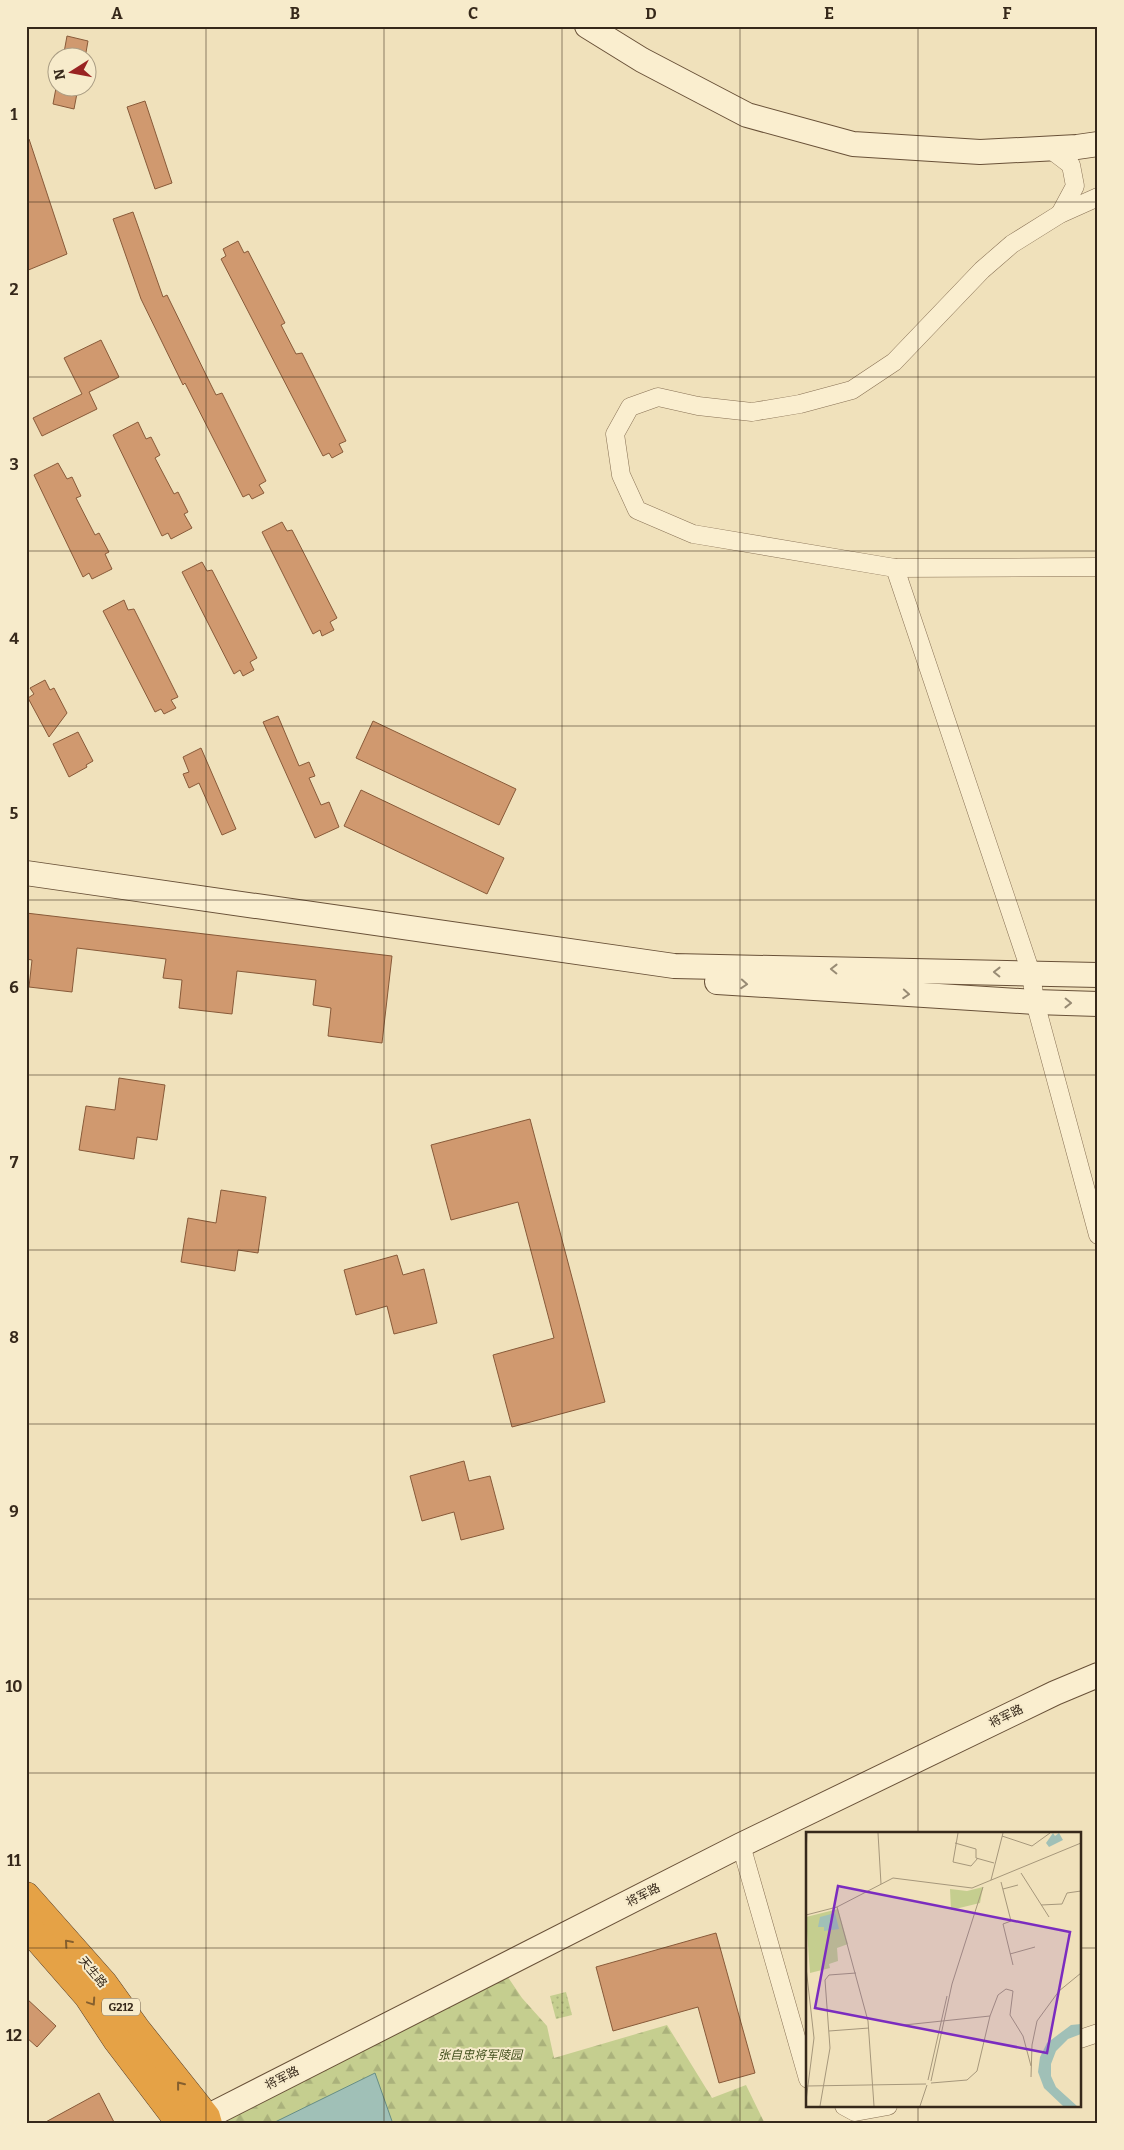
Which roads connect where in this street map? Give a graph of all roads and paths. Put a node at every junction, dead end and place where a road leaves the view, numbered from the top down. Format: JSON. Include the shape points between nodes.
{"nodes":[{"id":1,"x":587,"y":26,"type":"edge"},
{"id":2,"x":1098,"y":144,"type":"edge"},
{"id":3,"x":1050,"y":149,"type":"junction"},
{"id":4,"x":1098,"y":197,"type":"edge"},
{"id":5,"x":1060,"y":214,"type":"junction"},
{"id":6,"x":1098,"y":567,"type":"edge"},
{"id":7,"x":895,"y":568,"type":"junction"},
{"id":8,"x":26,"y":873,"type":"edge"},
{"id":9,"x":472,"y":937,"type":"junction"},
{"id":10,"x":1032,"y":973,"type":"junction"},
{"id":11,"x":1098,"y":975,"type":"edge"},
{"id":12,"x":1035,"y":1002,"type":"junction"},
{"id":13,"x":1098,"y":1004,"type":"edge"},
{"id":14,"x":1098,"y":1235,"type":"edge"},
{"id":15,"x":1098,"y":1675,"type":"edge"},
{"id":16,"x":741,"y":1846,"type":"junction"},
{"id":17,"x":26,"y":1896,"type":"edge"},
{"id":18,"x":26,"y":1925,"type":"edge"},
{"id":19,"x":1098,"y":2033,"type":"edge"},
{"id":20,"x":1082,"y":2038,"type":"edge"},
{"id":21,"x":806,"y":2072,"type":"edge"},
{"id":22,"x":848,"y":2108,"type":"edge"},
{"id":23,"x":877,"y":2108,"type":"edge"},
{"id":24,"x":197,"y":2122,"type":"edge"}],
"edges":[{"from":1,"to":3,"type":"street","via":[[642,60],[747,115],[853,144],[980,152]]},
{"from":2,"to":3,"type":"street"},
{"from":3,"to":5,"type":"street","via":[[1071,165],[1075,186]]},
{"from":4,"to":5,"type":"street"},
{"from":5,"to":7,"type":"street","via":[[1012,244],[982,270],[894,362],[852,390],[800,404],[752,412],[698,406],[658,397],[630,407],[615,434],[620,475],[637,510],[693,534]]},
{"from":6,"to":7,"type":"street"},
{"from":7,"to":10,"type":"street"},
{"from":8,"to":9,"type":"street"},
{"from":10,"to":9,"type":"street","one_way":true,"via":[[674,966]]},
{"from":9,"to":12,"type":"street","one_way":true,"via":[[679,980]]},
{"from":10,"to":11,"type":"street"},
{"from":10,"to":12,"type":"street"},
{"from":12,"to":13,"type":"street","one_way":true},
{"from":12,"to":14,"type":"street"},
{"from":15,"to":16,"type":"street","name":"将军路"},
{"from":16,"to":21,"type":"street"},
{"from":16,"to":24,"type":"street","name":"将军路"},
{"from":24,"to":17,"type":"highway","name":"天生路","number":"G212","one_way":true,"via":[[103,1983]]},
{"from":18,"to":24,"type":"highway","name":"天生路","number":"G212","one_way":true,"via":[[88,1996],[117,2040]]},
{"from":19,"to":20,"type":"street"},
{"from":22,"to":23,"type":"street","via":[[856,2112]]}]}
